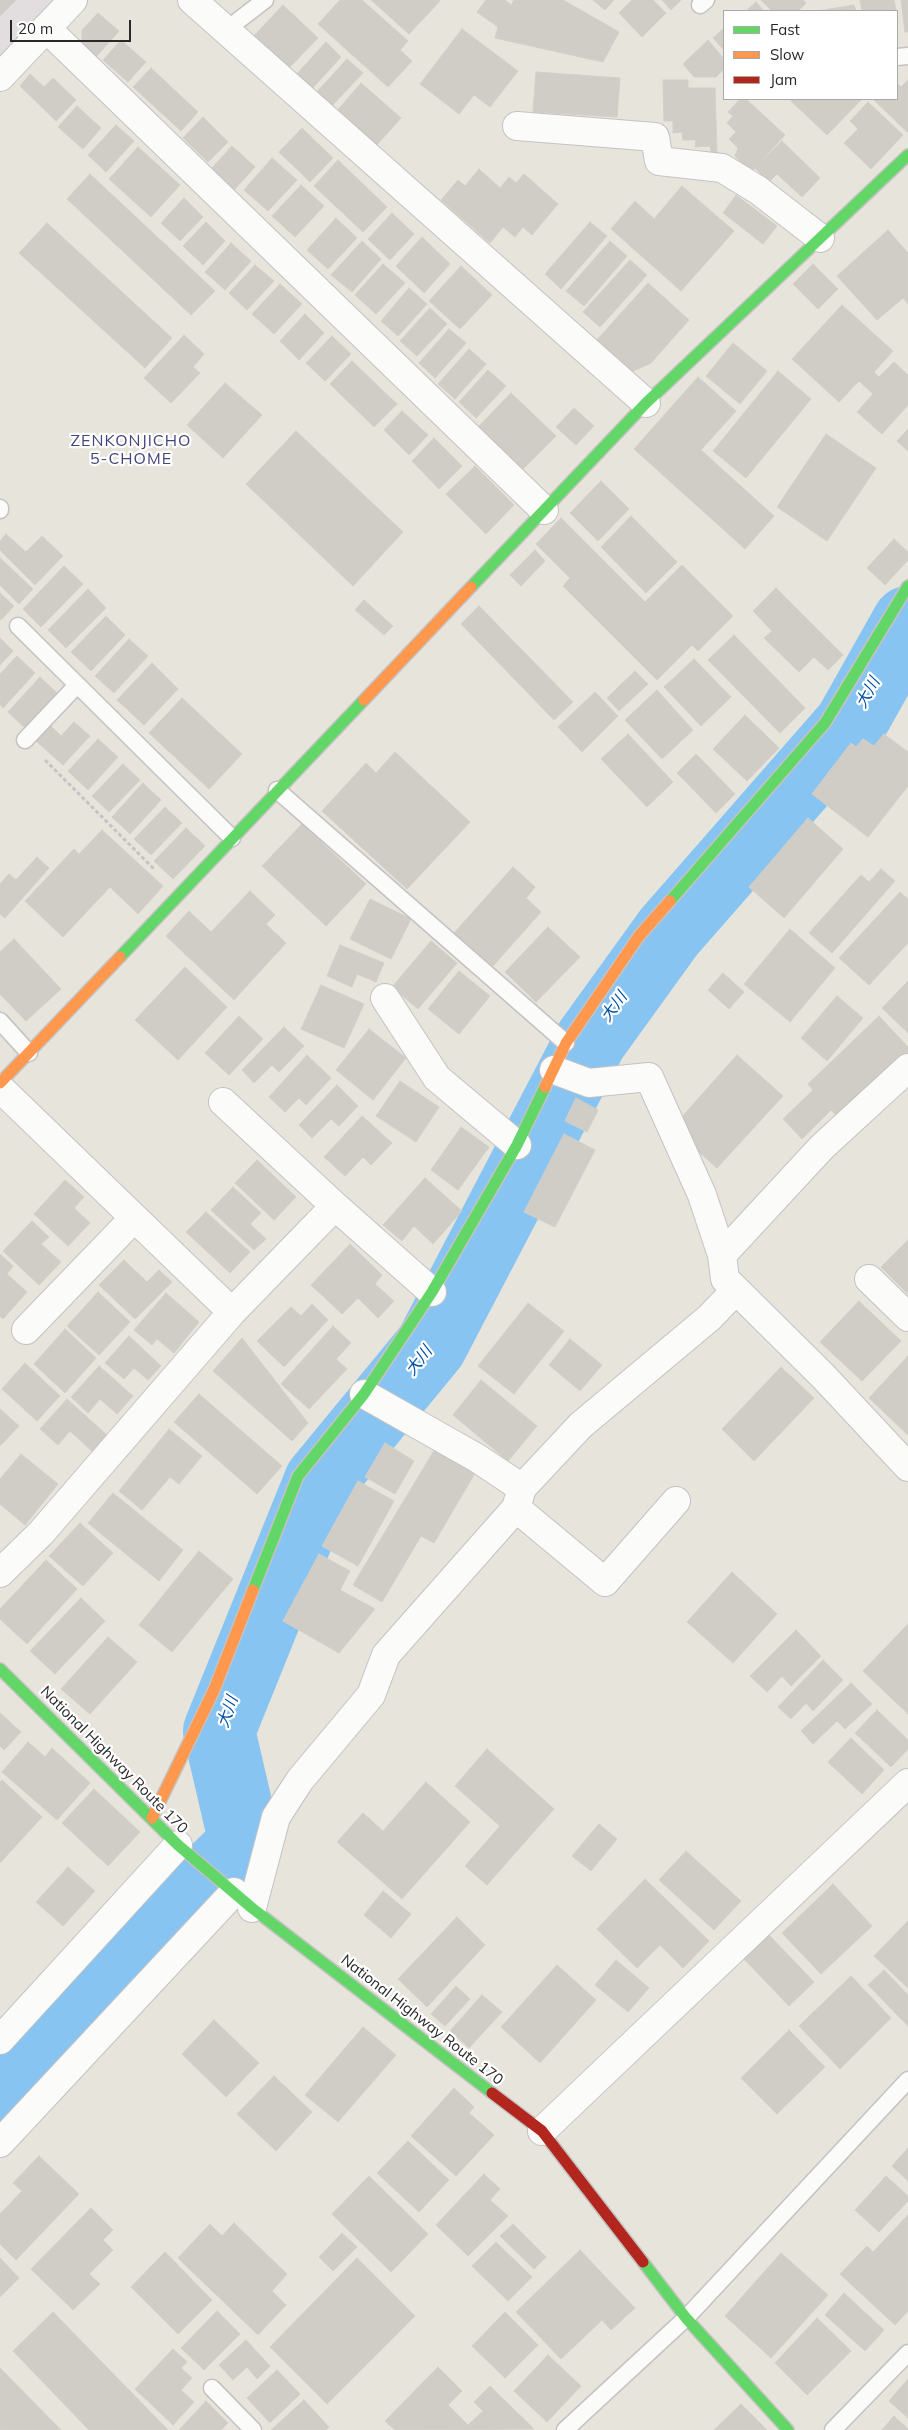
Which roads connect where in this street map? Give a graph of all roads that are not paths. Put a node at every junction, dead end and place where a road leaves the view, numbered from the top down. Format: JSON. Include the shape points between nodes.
{"nodes":[{"id":1,"x":73,"y":0,"type":"edge"},
{"id":2,"x":192,"y":0,"type":"edge"},
{"id":3,"x":265,"y":0,"type":"edge"},
{"id":4,"x":46,"y":28,"type":"junction"},
{"id":5,"x":226,"y":30,"type":"junction"},
{"id":6,"x":0,"y":77,"type":"edge"},
{"id":7,"x":517,"y":126,"type":"dead end"},
{"id":8,"x":908,"y":154,"type":"edge"},
{"id":9,"x":820,"y":238,"type":"junction"},
{"id":10,"x":646,"y":403,"type":"junction"},
{"id":11,"x":544,"y":510,"type":"junction"},
{"id":12,"x":908,"y":586,"type":"edge"},
{"id":13,"x":18,"y":626,"type":"dead end"},
{"id":14,"x":77,"y":684,"type":"junction"},
{"id":15,"x":25,"y":740,"type":"road end"},
{"id":16,"x":277,"y":790,"type":"junction"},
{"id":17,"x":232,"y":838,"type":"junction"},
{"id":18,"x":385,"y":998,"type":"dead end"},
{"id":19,"x":0,"y":1021,"type":"edge"},
{"id":20,"x":566,"y":1043,"type":"junction"},
{"id":21,"x":29,"y":1053,"type":"junction"},
{"id":22,"x":908,"y":1068,"type":"edge"},
{"id":23,"x":554,"y":1070,"type":"junction"},
{"id":24,"x":0,"y":1083,"type":"edge"},
{"id":25,"x":0,"y":1088,"type":"edge"},
{"id":26,"x":223,"y":1102,"type":"dead end"},
{"id":27,"x":516,"y":1145,"type":"junction"},
{"id":28,"x":336,"y":1206,"type":"junction"},
{"id":29,"x":134,"y":1218,"type":"junction"},
{"id":30,"x":722,"y":1255,"type":"junction"},
{"id":31,"x":869,"y":1279,"type":"dead end"},
{"id":32,"x":736,"y":1290,"type":"junction"},
{"id":33,"x":432,"y":1292,"type":"junction"},
{"id":34,"x":232,"y":1312,"type":"junction"},
{"id":35,"x":908,"y":1317,"type":"edge"},
{"id":36,"x":26,"y":1330,"type":"dead end"},
{"id":37,"x":364,"y":1394,"type":"junction"},
{"id":38,"x":908,"y":1468,"type":"edge"},
{"id":39,"x":519,"y":1498,"type":"junction"},
{"id":40,"x":676,"y":1501,"type":"dead end"},
{"id":41,"x":0,"y":1573,"type":"edge"},
{"id":42,"x":0,"y":1669,"type":"edge"},
{"id":43,"x":908,"y":1783,"type":"edge"},
{"id":44,"x":152,"y":1818,"type":"junction"},
{"id":45,"x":182,"y":1848,"type":"junction"},
{"id":46,"x":235,"y":1893,"type":"junction"},
{"id":47,"x":0,"y":2040,"type":"edge"},
{"id":48,"x":908,"y":2080,"type":"edge"},
{"id":49,"x":542,"y":2131,"type":"junction"},
{"id":50,"x":0,"y":2143,"type":"edge"},
{"id":51,"x":686,"y":2318,"type":"junction"},
{"id":52,"x":908,"y":2353,"type":"edge"},
{"id":53,"x":212,"y":2388,"type":"dead end"},
{"id":54,"x":253,"y":2430,"type":"edge"},
{"id":55,"x":565,"y":2430,"type":"edge"},
{"id":56,"x":788,"y":2430,"type":"edge"},
{"id":57,"x":834,"y":2430,"type":"edge"}],
"edges":[{"from":1,"to":4,"type":"street"},
{"from":2,"to":5,"type":"street"},
{"from":3,"to":5,"type":"lane"},
{"from":4,"to":6,"type":"street"},
{"from":4,"to":11,"type":"street"},
{"from":5,"to":10,"type":"street"},
{"from":7,"to":9,"type":"street","via":[[655,137],[659,161],[722,168],[758,190]]},
{"from":8,"to":9,"type":"main road"},
{"from":9,"to":10,"type":"main road"},
{"from":10,"to":11,"type":"main road"},
{"from":11,"to":16,"type":"main road"},
{"from":12,"to":20,"type":"main road","via":[[826,722],[639,936]]},
{"from":13,"to":14,"type":"lane"},
{"from":14,"to":15,"type":"lane"},
{"from":14,"to":17,"type":"lane"},
{"from":16,"to":17,"type":"main road"},
{"from":16,"to":20,"type":"lane"},
{"from":17,"to":21,"type":"main road"},
{"from":18,"to":27,"type":"street","via":[[437,1078]]},
{"from":19,"to":21,"type":"lane"},
{"from":20,"to":23,"type":"main road"},
{"from":21,"to":24,"type":"main road"},
{"from":22,"to":30,"type":"street","via":[[822,1147]]},
{"from":23,"to":27,"type":"main road"},
{"from":23,"to":30,"type":"street","via":[[589,1083],[648,1077],[702,1195]]},
{"from":25,"to":29,"type":"street"},
{"from":26,"to":28,"type":"street"},
{"from":27,"to":33,"type":"main road"},
{"from":28,"to":33,"type":"street"},
{"from":28,"to":34,"type":"street"},
{"from":29,"to":34,"type":"street"},
{"from":29,"to":36,"type":"street"},
{"from":30,"to":32,"type":"street","via":[[725,1279]]},
{"from":31,"to":35,"type":"street"},
{"from":32,"to":38,"type":"street","via":[[823,1376]]},
{"from":32,"to":39,"type":"street","via":[[710,1318],[581,1425]]},
{"from":33,"to":37,"type":"main road"},
{"from":34,"to":41,"type":"street","via":[[41,1533]]},
{"from":37,"to":39,"type":"street","via":[[477,1458]]},
{"from":37,"to":44,"type":"main road","via":[[298,1476],[214,1690]]},
{"from":39,"to":40,"type":"street","via":[[605,1582]]},
{"from":39,"to":46,"type":"street","via":[[386,1655],[371,1695],[300,1780]]},
{"from":42,"to":44,"type":"main road","name":"National Highway Route 170"},
{"from":43,"to":49,"type":"street"},
{"from":44,"to":45,"type":"main road","name":"National Highway Route 170"},
{"from":45,"to":46,"type":"main road","name":"National Highway Route 170"},
{"from":45,"to":47,"type":"street"},
{"from":46,"to":49,"type":"main road","name":"National Highway Route 170"},
{"from":46,"to":50,"type":"street"},
{"from":48,"to":51,"type":"lane"},
{"from":49,"to":51,"type":"main road","name":"National Highway Route 170"},
{"from":51,"to":55,"type":"lane"},
{"from":51,"to":56,"type":"main road","name":"National Highway Route 170"},
{"from":52,"to":57,"type":"lane"},
{"from":53,"to":54,"type":"lane"}]}
